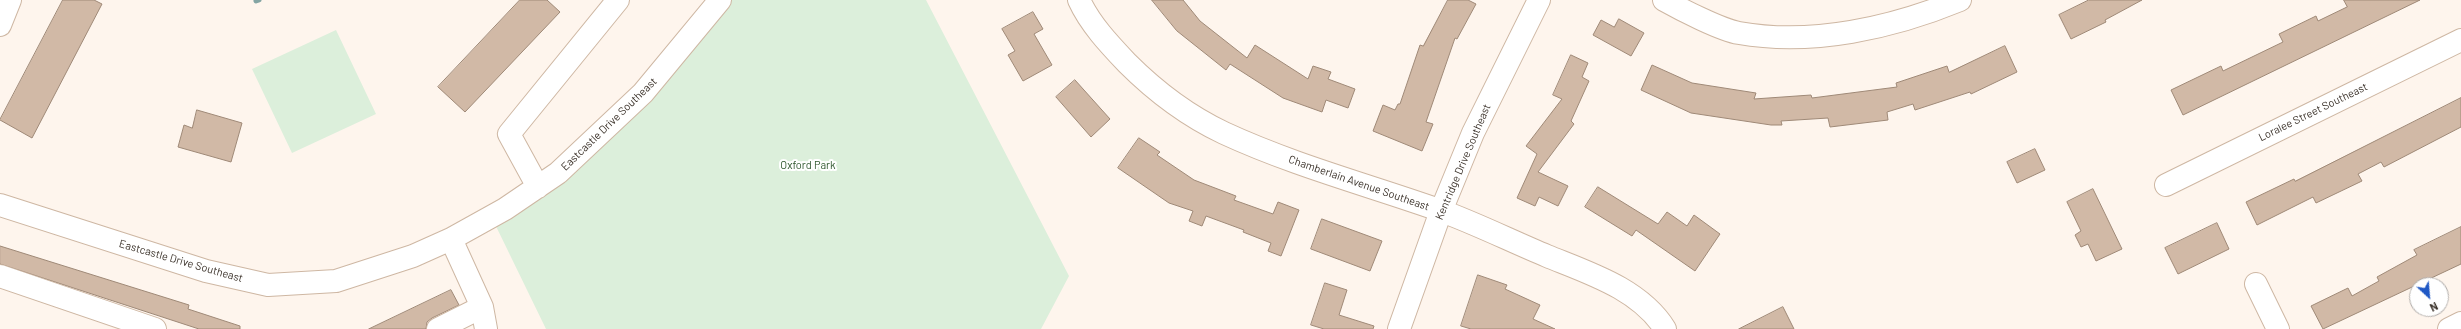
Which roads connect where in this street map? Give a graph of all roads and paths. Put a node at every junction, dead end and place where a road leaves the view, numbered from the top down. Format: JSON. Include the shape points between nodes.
{"nodes":[{"id":1,"x":10,"y":0,"type":"edge"},
{"id":2,"x":618,"y":0,"type":"edge"},
{"id":3,"x":720,"y":0,"type":"edge"},
{"id":4,"x":1079,"y":0,"type":"edge"},
{"id":5,"x":1539,"y":0,"type":"edge"},
{"id":6,"x":1664,"y":0,"type":"edge"},
{"id":7,"x":1960,"y":0,"type":"edge"},
{"id":8,"x":0,"y":25,"type":"edge"},
{"id":9,"x":2461,"y":40,"type":"edge"},
{"id":10,"x":2166,"y":185,"type":"dead end"},
{"id":11,"x":538,"y":187,"type":"junction"},
{"id":12,"x":0,"y":205,"type":"edge"},
{"id":13,"x":1441,"y":211,"type":"junction"},
{"id":14,"x":451,"y":239,"type":"junction"},
{"id":15,"x":0,"y":276,"type":"edge"},
{"id":16,"x":2256,"y":284,"type":"dead end"},
{"id":17,"x":482,"y":307,"type":"junction"},
{"id":18,"x":2461,"y":323,"type":"edge"},
{"id":19,"x":155,"y":329,"type":"edge"},
{"id":20,"x":438,"y":329,"type":"edge"},
{"id":21,"x":486,"y":329,"type":"edge"},
{"id":22,"x":1400,"y":329,"type":"edge"},
{"id":23,"x":1665,"y":329,"type":"edge"},
{"id":24,"x":2278,"y":329,"type":"edge"},
{"id":25,"x":2449,"y":329,"type":"edge"}],
"edges":[{"from":1,"to":8,"type":"street"},
{"from":2,"to":11,"type":"street","via":[[509,134]]},
{"from":3,"to":11,"type":"street","name":"Eastcastle Drive Southeast","via":[[643,93],[558,173]]},
{"from":4,"to":13,"type":"street","name":"Chamberlain Avenue Southeast","via":[[1086,16],[1148,83],[1180,107],[1223,133]]},
{"from":5,"to":13,"type":"street","name":"Kentridge Drive Southeast","via":[[1490,97]]},
{"from":6,"to":7,"type":"street","via":[[1738,33],[1794,38],[1871,28],[1924,14]]},
{"from":9,"to":10,"type":"street","name":"Loralee Street Southeast"},
{"from":11,"to":14,"type":"street","name":"Eastcastle Drive Southeast"},
{"from":12,"to":14,"type":"street","name":"Eastcastle Drive Southeast","via":[[206,271],[268,285],[336,282],[413,256]]},
{"from":13,"to":22,"type":"street","name":"Kentridge Drive Southeast"},
{"from":13,"to":23,"type":"street","name":"Chamberlain Avenue Southeast","via":[[1605,280],[1635,298]]},
{"from":14,"to":17,"type":"street"},
{"from":15,"to":19,"type":"street"},
{"from":16,"to":24,"type":"street"},
{"from":17,"to":20,"type":"street"},
{"from":17,"to":21,"type":"street"},
{"from":18,"to":25,"type":"street"}]}
